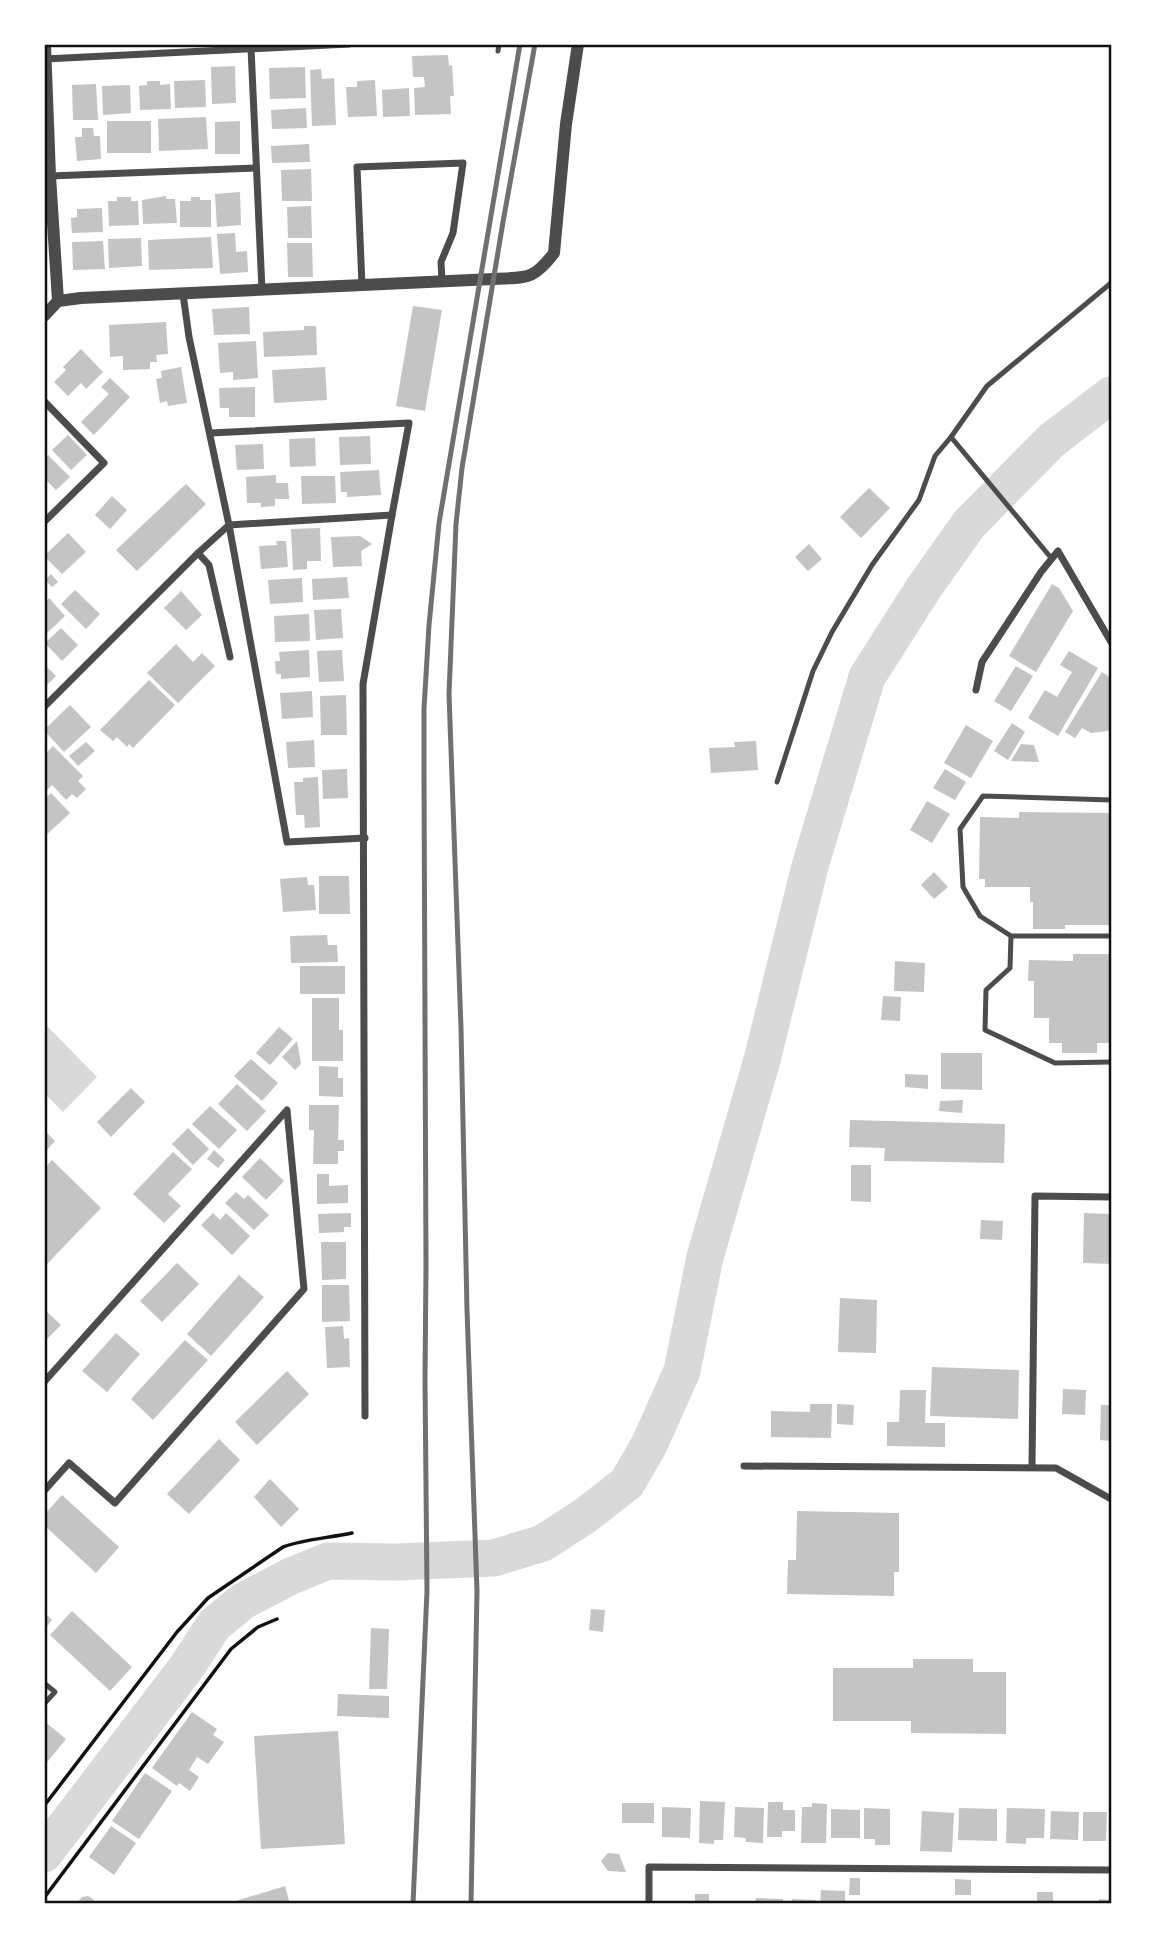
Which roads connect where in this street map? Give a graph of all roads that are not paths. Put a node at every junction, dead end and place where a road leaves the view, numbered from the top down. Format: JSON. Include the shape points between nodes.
{"nodes":[{"id":1,"x":45,"y":44,"type":"edge"},
{"id":2,"x":349,"y":44,"type":"edge"},
{"id":3,"x":499,"y":44,"type":"edge"},
{"id":4,"x":578,"y":44,"type":"edge"},
{"id":5,"x":251,"y":48,"type":"junction"},
{"id":6,"x":498,"y":51,"type":"dead end"},
{"id":7,"x":45,"y":59,"type":"edge"},
{"id":8,"x":256,"y":168,"type":"junction"},
{"id":9,"x":50,"y":176,"type":"junction"},
{"id":10,"x":442,"y":281,"type":"junction"},
{"id":11,"x":1111,"y":284,"type":"edge"},
{"id":12,"x":362,"y":285,"type":"junction"},
{"id":13,"x":262,"y":291,"type":"junction"},
{"id":14,"x":183,"y":294,"type":"junction"},
{"id":15,"x":58,"y":301,"type":"junction"},
{"id":16,"x":44,"y":316,"type":"edge"},
{"id":17,"x":44,"y":401,"type":"edge"},
{"id":18,"x":211,"y":433,"type":"junction"},
{"id":19,"x":951,"y":437,"type":"junction"},
{"id":20,"x":392,"y":516,"type":"junction"},
{"id":21,"x":44,"y":522,"type":"edge"},
{"id":22,"x":229,"y":525,"type":"junction"},
{"id":23,"x":198,"y":553,"type":"junction"},
{"id":24,"x":1052,"y":559,"type":"junction"},
{"id":25,"x":1111,"y":642,"type":"edge"},
{"id":26,"x":230,"y":657,"type":"dead end"},
{"id":27,"x":976,"y":690,"type":"dead end"},
{"id":28,"x":44,"y":708,"type":"edge"},
{"id":29,"x":777,"y":782,"type":"dead end"},
{"id":30,"x":1111,"y":800,"type":"edge"},
{"id":31,"x":365,"y":838,"type":"junction"},
{"id":32,"x":1011,"y":936,"type":"junction"},
{"id":33,"x":1111,"y":936,"type":"edge"},
{"id":34,"x":1111,"y":1062,"type":"edge"},
{"id":35,"x":1111,"y":1197,"type":"edge"},
{"id":36,"x":44,"y":1382,"type":"edge"},
{"id":37,"x":365,"y":1416,"type":"dead end"},
{"id":38,"x":744,"y":1466,"type":"dead end"},
{"id":39,"x":1032,"y":1467,"type":"junction"},
{"id":40,"x":44,"y":1491,"type":"edge"},
{"id":41,"x":1111,"y":1499,"type":"edge"},
{"id":42,"x":44,"y":1683,"type":"edge"},
{"id":43,"x":44,"y":1704,"type":"edge"},
{"id":44,"x":1111,"y":1870,"type":"edge"},
{"id":45,"x":649,"y":1904,"type":"edge"}],
"edges":[{"from":1,"to":7,"type":"street"},
{"from":2,"to":5,"type":"street"},
{"from":3,"to":6,"type":"lane"},
{"from":4,"to":10,"type":"street","via":[[554,253],[533,275]]},
{"from":5,"to":7,"type":"street"},
{"from":5,"to":8,"type":"street"},
{"from":7,"to":9,"type":"street"},
{"from":8,"to":9,"type":"street"},
{"from":8,"to":13,"type":"street"},
{"from":9,"to":15,"type":"street"},
{"from":10,"to":12,"type":"street"},
{"from":10,"to":12,"type":"street","via":[[441,262],[453,233],[463,163],[357,167]]},
{"from":11,"to":19,"type":"lane","via":[[987,386]]},
{"from":12,"to":13,"type":"street"},
{"from":13,"to":14,"type":"street"},
{"from":14,"to":15,"type":"street"},
{"from":14,"to":18,"type":"street"},
{"from":15,"to":16,"type":"street"},
{"from":17,"to":21,"type":"street","via":[[104,463]]},
{"from":18,"to":20,"type":"street","via":[[410,423]]},
{"from":18,"to":22,"type":"street"},
{"from":19,"to":24,"type":"lane"},
{"from":19,"to":29,"type":"lane","via":[[935,456],[919,500],[832,632],[813,671]]},
{"from":20,"to":22,"type":"street"},
{"from":20,"to":31,"type":"street","via":[[363,684]]},
{"from":22,"to":23,"type":"street"},
{"from":22,"to":31,"type":"street","via":[[287,842]]},
{"from":23,"to":26,"type":"street","via":[[209,565]]},
{"from":23,"to":28,"type":"street"},
{"from":24,"to":25,"type":"street","via":[[1058,551]]},
{"from":24,"to":27,"type":"street","via":[[982,662]]},
{"from":30,"to":32,"type":"lane","via":[[983,796],[960,829],[963,887],[980,916]]},
{"from":31,"to":37,"type":"street"},
{"from":32,"to":33,"type":"lane"},
{"from":32,"to":34,"type":"lane","via":[[1010,968],[986,990],[985,1030],[1055,1063]]},
{"from":35,"to":39,"type":"street","via":[[1035,1196]]},
{"from":36,"to":40,"type":"street","via":[[287,1110],[304,1289],[115,1503],[69,1463]]},
{"from":38,"to":39,"type":"street"},
{"from":39,"to":41,"type":"street","via":[[1056,1468]]},
{"from":42,"to":43,"type":"lane","via":[[55,1692]]},
{"from":44,"to":45,"type":"street","via":[[649,1867]]}]}
